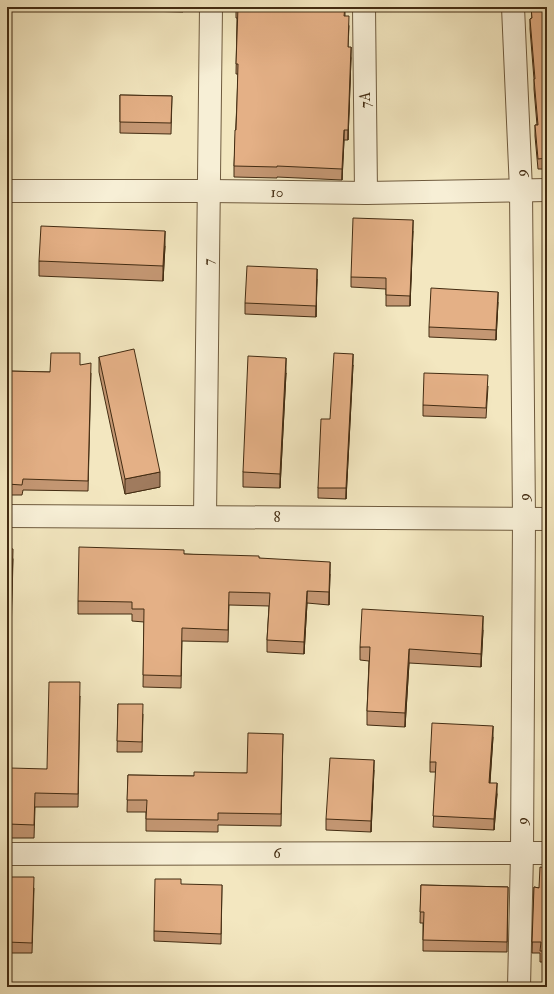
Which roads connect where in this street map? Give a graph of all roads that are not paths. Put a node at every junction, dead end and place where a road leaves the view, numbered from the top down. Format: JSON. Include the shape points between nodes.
{"nodes":[{"id":1,"x":211,"y":7,"type":"edge"},
{"id":2,"x":364,"y":7,"type":"edge"},
{"id":3,"x":513,"y":7,"type":"edge"},
{"id":4,"x":521,"y":190,"type":"junction"},
{"id":5,"x":547,"y":190,"type":"edge"},
{"id":6,"x":7,"y":191,"type":"edge"},
{"id":7,"x":208,"y":191,"type":"junction"},
{"id":8,"x":366,"y":193,"type":"junction"},
{"id":9,"x":7,"y":516,"type":"edge"},
{"id":10,"x":205,"y":517,"type":"junction"},
{"id":11,"x":524,"y":518,"type":"junction"},
{"id":12,"x":547,"y":519,"type":"edge"},
{"id":13,"x":522,"y":853,"type":"junction"},
{"id":14,"x":547,"y":853,"type":"edge"},
{"id":15,"x":7,"y":854,"type":"edge"},
{"id":16,"x":520,"y":987,"type":"edge"}],
"edges":[{"from":1,"to":7,"type":"street","name":"7"},
{"from":2,"to":8,"type":"street","name":"7A"},
{"from":3,"to":4,"type":"street","name":"9"},
{"from":4,"to":5,"type":"street","name":"10"},
{"from":4,"to":8,"type":"street","name":"10"},
{"from":4,"to":11,"type":"street","name":"9"},
{"from":6,"to":7,"type":"street","name":"10"},
{"from":7,"to":8,"type":"street","name":"10"},
{"from":7,"to":10,"type":"street","name":"7"},
{"from":9,"to":10,"type":"street","name":"8"},
{"from":10,"to":11,"type":"street","name":"8"},
{"from":11,"to":12,"type":"street","name":"8"},
{"from":11,"to":13,"type":"street","name":"9"},
{"from":13,"to":14,"type":"street","name":"6"},
{"from":13,"to":15,"type":"street","name":"6"},
{"from":13,"to":16,"type":"street","name":"9"}]}
